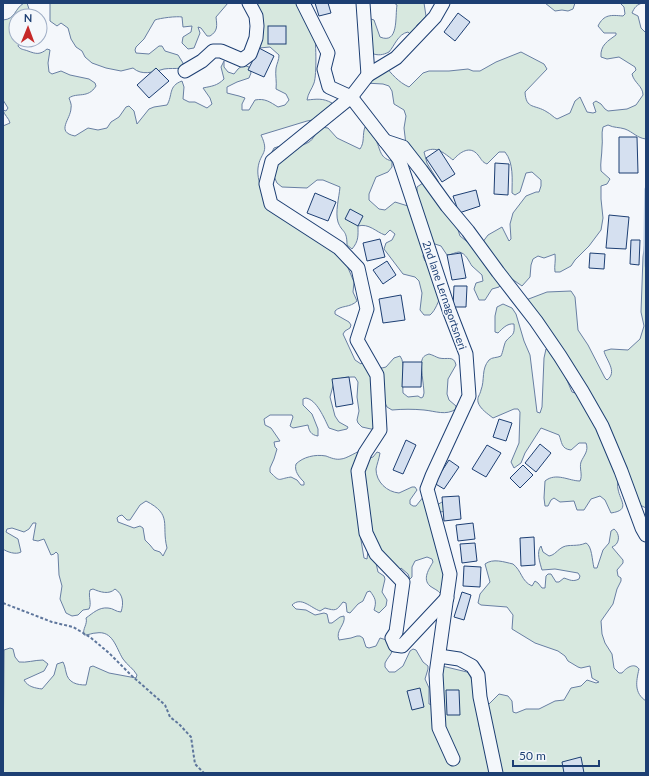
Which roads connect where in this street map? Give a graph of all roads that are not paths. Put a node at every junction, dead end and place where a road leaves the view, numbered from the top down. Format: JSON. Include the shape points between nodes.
{"nodes":[{"id":1,"x":249,"y":3,"type":"edge"},
{"id":2,"x":303,"y":3,"type":"edge"},
{"id":3,"x":362,"y":3,"type":"edge"},
{"id":4,"x":443,"y":3,"type":"edge"},
{"id":5,"x":185,"y":71,"type":"dead end"},
{"id":6,"x":368,"y":75,"type":"junction"},
{"id":7,"x":351,"y":97,"type":"junction"},
{"id":8,"x":385,"y":141,"type":"junction"},
{"id":9,"x":646,"y":535,"type":"edge"},
{"id":10,"x":447,"y":598,"type":"junction"},
{"id":11,"x":439,"y":656,"type":"junction"},
{"id":12,"x":452,"y":759,"type":"dead end"},
{"id":13,"x":496,"y":773,"type":"edge"}],
"edges":[{"from":1,"to":5,"type":"street","via":[[256,16],[257,26],[250,54],[242,60],[221,51],[213,51]]},
{"from":2,"to":7,"type":"street","name":"2nd lane Lernagortsneri","via":[[328,53],[324,69],[329,87]]},
{"from":3,"to":6,"type":"street"},
{"from":4,"to":6,"type":"street","via":[[435,17],[396,58]]},
{"from":6,"to":7,"type":"street"},
{"from":7,"to":8,"type":"street","name":"2nd lane Lernagortsneri"},
{"from":7,"to":10,"type":"street","via":[[272,161],[266,184],[271,204],[339,248],[358,268],[367,309],[357,340],[377,375],[380,430],[365,453],[358,471],[366,533],[376,554],[403,582],[396,632],[392,638],[395,645],[402,646]]},
{"from":8,"to":9,"type":"street","via":[[403,147],[560,356],[602,426]]},
{"from":8,"to":10,"type":"street","name":"2nd lane Lernagortsneri","via":[[399,159],[466,354],[469,396],[427,489],[450,574]]},
{"from":10,"to":11,"type":"street","name":"2nd lane Lernagortsneri"},
{"from":11,"to":12,"type":"street","name":"2nd lane Lernagortsneri","via":[[436,674],[439,728]]},
{"from":11,"to":13,"type":"street","via":[[459,659],[472,666],[478,675],[480,697]]}]}
